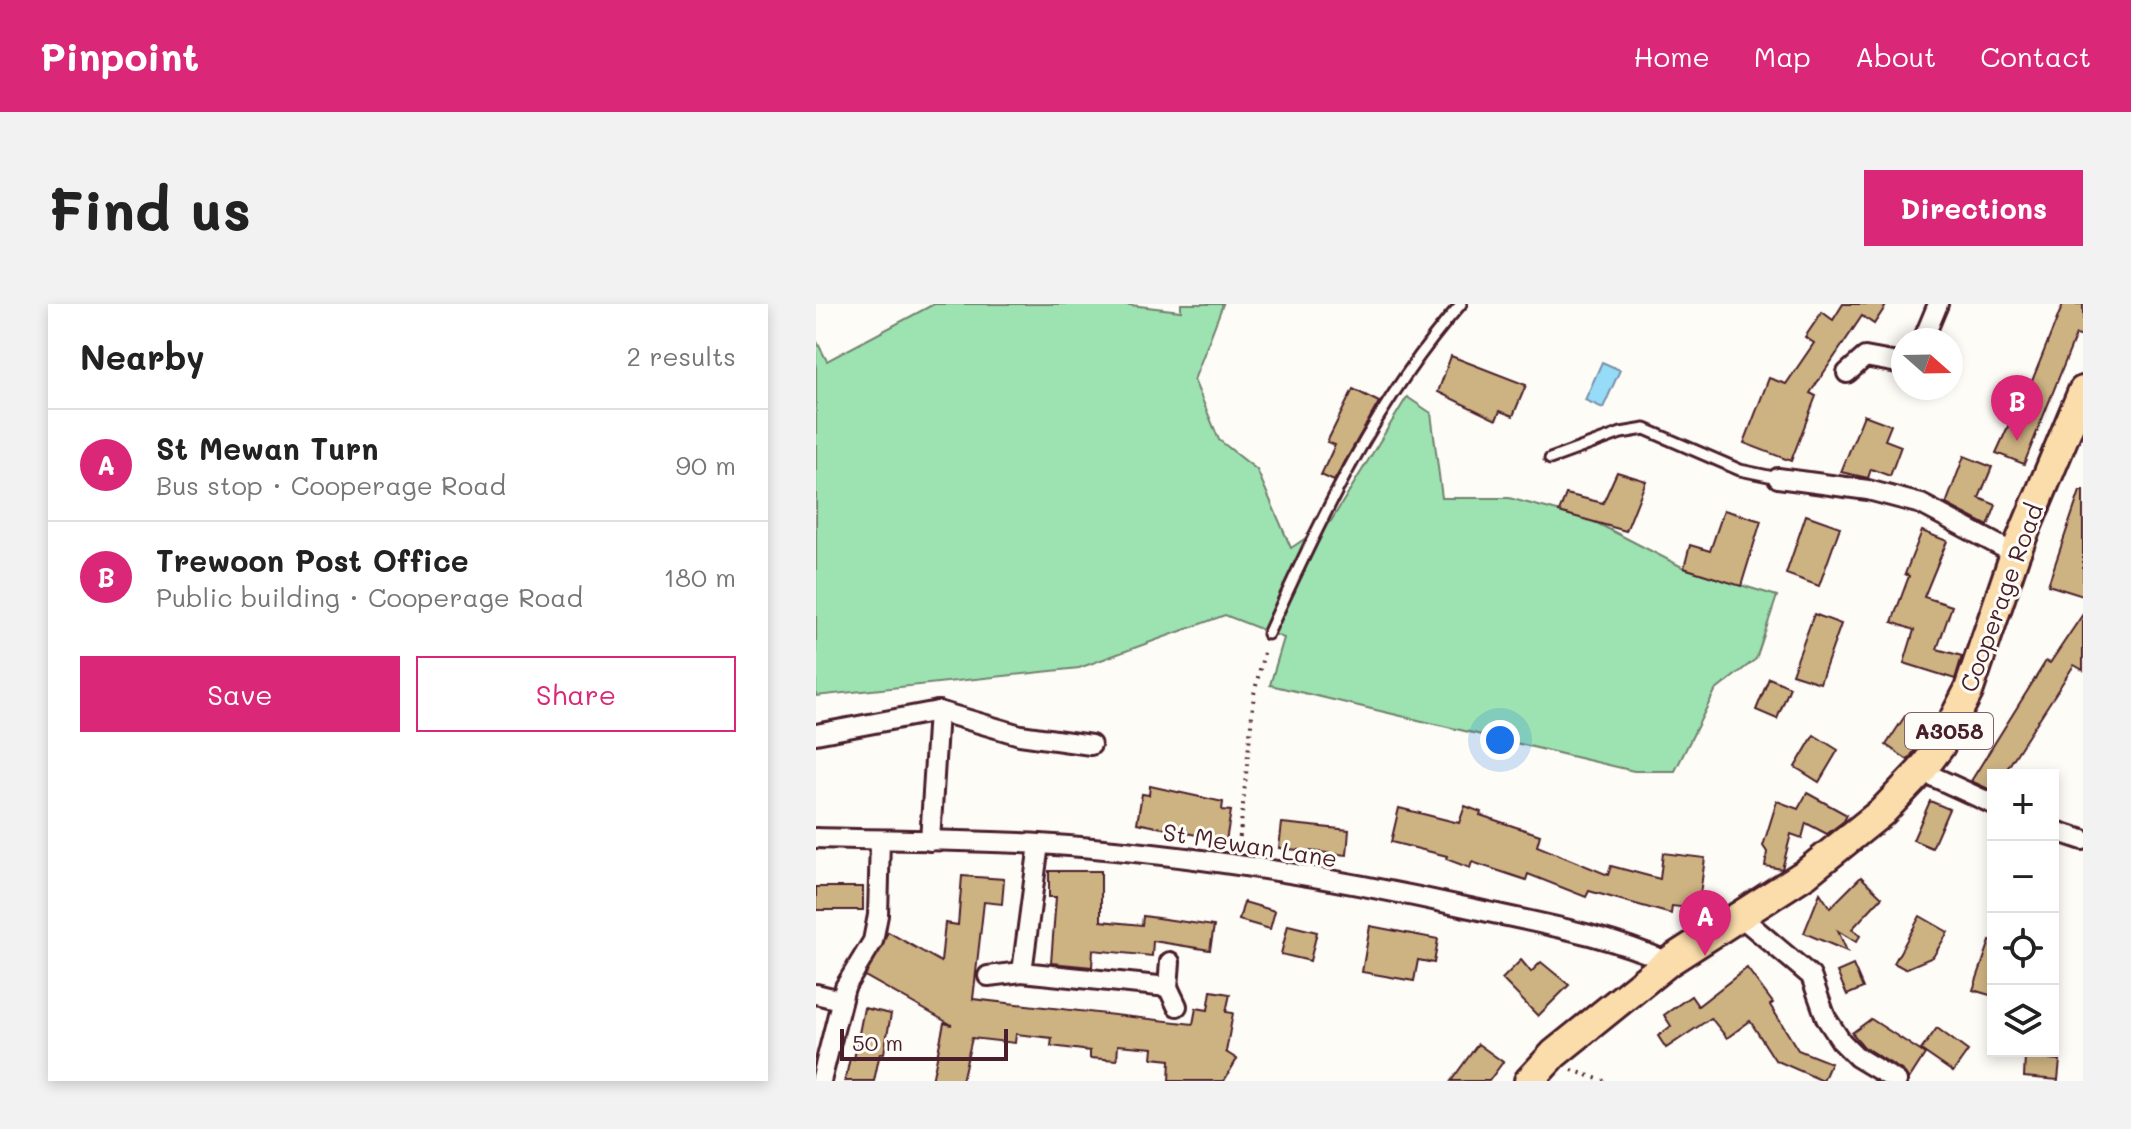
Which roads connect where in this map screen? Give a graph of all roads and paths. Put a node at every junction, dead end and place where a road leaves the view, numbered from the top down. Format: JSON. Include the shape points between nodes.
{"nodes":[{"id":1,"x":1461,"y":304,"type":"edge"},
{"id":2,"x":1938,"y":304,"type":"edge"},
{"id":3,"x":1928,"y":328,"type":"edge"},
{"id":4,"x":1891,"y":362,"type":"edge"},
{"id":5,"x":1847,"y":373,"type":"dead end"},
{"id":6,"x":2083,"y":391,"type":"edge"},
{"id":7,"x":1550,"y":459,"type":"dead end"},
{"id":8,"x":1778,"y":478,"type":"joint"},
{"id":9,"x":2015,"y":554,"type":"junction"},
{"id":10,"x":1268,"y":634,"type":"joint"},
{"id":11,"x":938,"y":711,"type":"junction"},
{"id":12,"x":816,"y":734,"type":"edge"},
{"id":13,"x":1091,"y":745,"type":"dead end"},
{"id":14,"x":1921,"y":771,"type":"junction"},
{"id":15,"x":1987,"y":801,"type":"edge"},
{"id":16,"x":2059,"y":832,"type":"edge"},
{"id":17,"x":816,"y":838,"type":"edge"},
{"id":18,"x":880,"y":840,"type":"junction"},
{"id":19,"x":2083,"y":840,"type":"edge"},
{"id":20,"x":930,"y":841,"type":"junction"},
{"id":21,"x":1039,"y":844,"type":"junction"},
{"id":22,"x":1237,"y":867,"type":"junction"},
{"id":23,"x":1741,"y":917,"type":"junction"},
{"id":24,"x":1170,"y":962,"type":"dead end"},
{"id":25,"x":1668,"y":962,"type":"junction"},
{"id":26,"x":1022,"y":972,"type":"junction"},
{"id":27,"x":988,"y":976,"type":"dead end"},
{"id":28,"x":1168,"y":987,"type":"junction"},
{"id":29,"x":816,"y":994,"type":"edge"},
{"id":30,"x":840,"y":1000,"type":"junction"},
{"id":31,"x":1177,"y":1006,"type":"dead end"},
{"id":32,"x":821,"y":1081,"type":"edge"},
{"id":33,"x":1529,"y":1081,"type":"edge"},
{"id":34,"x":1897,"y":1081,"type":"edge"}],
"edges":[{"from":1,"to":10,"type":"lane","via":[[1429,340],[1317,527]]},
{"from":2,"to":3,"type":"street"},
{"from":4,"to":5,"type":"street","via":[[1865,357]]},
{"from":6,"to":9,"type":"main road","name":"Cooperage Road","number":"A3058"},
{"from":7,"to":8,"type":"lane","via":[[1645,429],[1740,470]]},
{"from":8,"to":9,"type":"street","via":[[1868,490],[1921,504]]},
{"from":9,"to":14,"type":"main road","name":"Cooperage Road","number":"A3058","via":[[1968,692]]},
{"from":10,"to":22,"type":"path","via":[[1254,694]]},
{"from":11,"to":12,"type":"street"},
{"from":11,"to":13,"type":"street","via":[[1020,735]]},
{"from":11,"to":20,"type":"street"},
{"from":14,"to":15,"type":"street"},
{"from":14,"to":23,"type":"main road","name":"Cooperage Road","number":"A3058","via":[[1882,812]]},
{"from":16,"to":19,"type":"street"},
{"from":17,"to":18,"type":"street","name":"St Mewan Lane"},
{"from":18,"to":20,"type":"street","name":"St Mewan Lane"},
{"from":18,"to":30,"type":"street","via":[[873,941]]},
{"from":20,"to":21,"type":"street","name":"St Mewan Lane"},
{"from":21,"to":22,"type":"street","name":"St Mewan Lane"},
{"from":21,"to":26,"type":"street"},
{"from":22,"to":25,"type":"street","name":"St Mewan Lane","via":[[1410,895],[1592,935]]},
{"from":23,"to":25,"type":"main road","name":"Cooperage Road","number":"A3058"},
{"from":23,"to":34,"type":"street","via":[[1811,976],[1841,1041]]},
{"from":24,"to":28,"type":"street"},
{"from":25,"to":33,"type":"main road","number":"A3058","via":[[1554,1054]]},
{"from":26,"to":27,"type":"street"},
{"from":26,"to":28,"type":"street"},
{"from":28,"to":31,"type":"street"},
{"from":29,"to":30,"type":"street"},
{"from":30,"to":32,"type":"street"}]}
